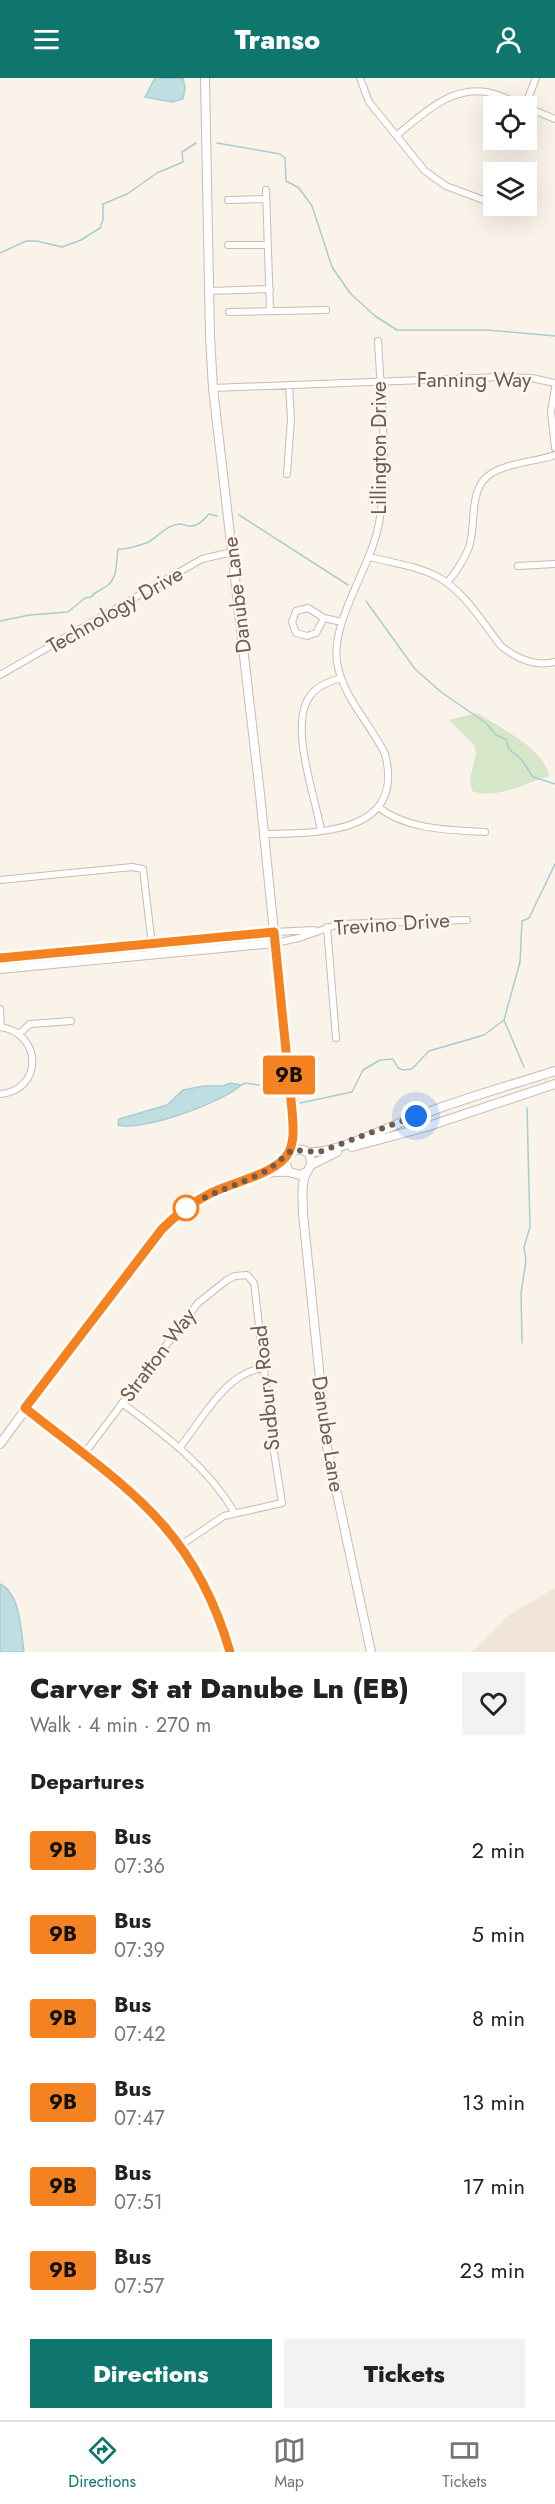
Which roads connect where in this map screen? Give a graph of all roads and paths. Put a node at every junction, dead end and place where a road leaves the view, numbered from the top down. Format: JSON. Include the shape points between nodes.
{"nodes":[{"id":1,"x":205,"y":78,"type":"edge"},
{"id":2,"x":360,"y":78,"type":"edge"},
{"id":3,"x":536,"y":78,"type":"edge"},
{"id":4,"x":497,"y":96,"type":"edge"},
{"id":5,"x":530,"y":96,"type":"edge"},
{"id":6,"x":537,"y":112,"type":"edge"},
{"id":7,"x":555,"y":119,"type":"edge"},
{"id":8,"x":397,"y":135,"type":"junction"},
{"id":9,"x":266,"y":190,"type":"dead end"},
{"id":10,"x":266,"y":199,"type":"junction"},
{"id":11,"x":228,"y":200,"type":"dead end"},
{"id":12,"x":483,"y":200,"type":"edge"},
{"id":13,"x":268,"y":244,"type":"junction"},
{"id":14,"x":228,"y":245,"type":"dead end"},
{"id":15,"x":270,"y":289,"type":"junction"},
{"id":16,"x":209,"y":291,"type":"junction"},
{"id":17,"x":326,"y":310,"type":"dead end"},
{"id":18,"x":270,"y":311,"type":"junction"},
{"id":19,"x":229,"y":312,"type":"dead end"},
{"id":20,"x":378,"y":341,"type":"dead end"},
{"id":21,"x":380,"y":381,"type":"junction"},
{"id":22,"x":289,"y":385,"type":"junction"},
{"id":23,"x":555,"y":385,"type":"edge"},
{"id":24,"x":213,"y":388,"type":"junction"},
{"id":25,"x":555,"y":448,"type":"edge"},
{"id":26,"x":555,"y":455,"type":"edge"},
{"id":27,"x":288,"y":474,"type":"dead end"},
{"id":28,"x":232,"y":552,"type":"junction"},
{"id":29,"x":370,"y":557,"type":"junction"},
{"id":30,"x":555,"y":564,"type":"edge"},
{"id":31,"x":518,"y":566,"type":"dead end"},
{"id":32,"x":447,"y":583,"type":"junction"},
{"id":33,"x":324,"y":618,"type":"junction"},
{"id":34,"x":342,"y":621,"type":"junction"},
{"id":35,"x":555,"y":663,"type":"edge"},
{"id":36,"x":0,"y":675,"type":"edge"},
{"id":37,"x":341,"y":678,"type":"junction"},
{"id":38,"x":378,"y":807,"type":"junction"},
{"id":39,"x":321,"y":831,"type":"junction"},
{"id":40,"x":485,"y":832,"type":"dead end"},
{"id":41,"x":264,"y":834,"type":"junction"},
{"id":42,"x":0,"y":880,"type":"edge"},
{"id":43,"x":467,"y":920,"type":"dead end"},
{"id":44,"x":327,"y":927,"type":"junction"},
{"id":45,"x":317,"y":930,"type":"junction"},
{"id":46,"x":274,"y":932,"type":"junction"},
{"id":47,"x":151,"y":943,"type":"junction"},
{"id":48,"x":275,"y":943,"type":"junction"},
{"id":49,"x":153,"y":954,"type":"junction"},
{"id":50,"x":0,"y":958,"type":"edge"},
{"id":51,"x":0,"y":969,"type":"edge"},
{"id":52,"x":0,"y":1010,"type":"edge"},
{"id":53,"x":70,"y":1021,"type":"dead end"},
{"id":54,"x":1,"y":1027,"type":"edge"},
{"id":55,"x":20,"y":1034,"type":"junction"},
{"id":56,"x":336,"y":1038,"type":"dead end"},
{"id":57,"x":555,"y":1071,"type":"edge"},
{"id":58,"x":555,"y":1084,"type":"edge"},
{"id":59,"x":0,"y":1094,"type":"edge"},
{"id":60,"x":292,"y":1110,"type":"junction"},
{"id":61,"x":305,"y":1151,"type":"junction"},
{"id":62,"x":287,"y":1155,"type":"junction"},
{"id":63,"x":308,"y":1168,"type":"junction"},
{"id":64,"x":291,"y":1173,"type":"junction"},
{"id":65,"x":257,"y":1175,"type":"junction"},
{"id":66,"x":303,"y":1214,"type":"junction"},
{"id":67,"x":247,"y":1275,"type":"joint"},
{"id":68,"x":263,"y":1368,"type":"junction"},
{"id":69,"x":122,"y":1403,"type":"junction"},
{"id":70,"x":25,"y":1408,"type":"junction"},
{"id":71,"x":0,"y":1444,"type":"edge"},
{"id":72,"x":180,"y":1447,"type":"junction"},
{"id":73,"x":84,"y":1454,"type":"junction"},
{"id":74,"x":234,"y":1513,"type":"junction"},
{"id":75,"x":181,"y":1545,"type":"junction"},
{"id":76,"x":230,"y":1652,"type":"edge"},
{"id":77,"x":371,"y":1652,"type":"edge"}],
"edges":[{"from":1,"to":16,"type":"street","name":"Danube Lane"},
{"from":2,"to":8,"type":"street","via":[[369,102]]},
{"from":3,"to":5,"type":"street"},
{"from":4,"to":8,"type":"street","via":[[465,92],[447,97]]},
{"from":6,"to":7,"type":"street"},
{"from":8,"to":12,"type":"street","via":[[436,181]]},
{"from":9,"to":10,"type":"street"},
{"from":10,"to":11,"type":"street"},
{"from":10,"to":13,"type":"street"},
{"from":13,"to":14,"type":"street"},
{"from":13,"to":15,"type":"street"},
{"from":15,"to":16,"type":"street"},
{"from":15,"to":18,"type":"street"},
{"from":16,"to":24,"type":"street","name":"Danube Lane"},
{"from":17,"to":18,"type":"street"},
{"from":18,"to":19,"type":"street"},
{"from":20,"to":21,"type":"street","name":"Lillington Drive"},
{"from":21,"to":22,"type":"street","name":"Fanning Way"},
{"from":21,"to":23,"type":"street","name":"Fanning Way","via":[[502,376],[532,378]]},
{"from":21,"to":29,"type":"street","name":"Lillington Drive","via":[[382,496]]},
{"from":22,"to":24,"type":"street","name":"Fanning Way"},
{"from":22,"to":27,"type":"street"},
{"from":23,"to":25,"type":"street","via":[[551,412]]},
{"from":24,"to":28,"type":"street","name":"Danube Lane"},
{"from":26,"to":32,"type":"street","via":[[503,468],[484,479],[474,504],[470,544]]},
{"from":28,"to":36,"type":"street","name":"Technology Drive","via":[[202,559]]},
{"from":28,"to":41,"type":"street","name":"Danube Lane"},
{"from":29,"to":32,"type":"street","via":[[429,573]]},
{"from":29,"to":34,"type":"street","name":"Lillington Drive"},
{"from":30,"to":31,"type":"street"},
{"from":32,"to":35,"type":"street","via":[[501,646],[524,659]]},
{"from":33,"to":33,"type":"street","via":[[312,635],[302,636],[293,628],[292,617],[301,608],[312,609]]},
{"from":33,"to":34,"type":"street"},
{"from":34,"to":37,"type":"street","name":"Lillington Drive","via":[[336,650]]},
{"from":37,"to":38,"type":"street","name":"Lillington Drive","via":[[385,754],[387,787]]},
{"from":37,"to":39,"type":"street","via":[[310,695],[302,716],[309,787]]},
{"from":38,"to":39,"type":"street","via":[[356,824]]},
{"from":38,"to":40,"type":"street","via":[[418,824]]},
{"from":39,"to":41,"type":"street"},
{"from":41,"to":46,"type":"street","name":"Danube Lane"},
{"from":42,"to":47,"type":"street","via":[[143,868]]},
{"from":43,"to":44,"type":"street","name":"Trevino Drive","via":[[362,922]]},
{"from":44,"to":45,"type":"street","name":"Trevino Drive"},
{"from":44,"to":56,"type":"street"},
{"from":45,"to":46,"type":"street","name":"Trevino Drive"},
{"from":45,"to":48,"type":"street","name":"Trevino Drive"},
{"from":46,"to":47,"type":"street"},
{"from":46,"to":48,"type":"street","name":"Danube Lane"},
{"from":47,"to":49,"type":"street"},
{"from":47,"to":50,"type":"street"},
{"from":48,"to":49,"type":"street"},
{"from":48,"to":60,"type":"street","name":"Danube Lane"},
{"from":49,"to":51,"type":"street"},
{"from":52,"to":54,"type":"street"},
{"from":53,"to":55,"type":"street","via":[[30,1024]]},
{"from":54,"to":55,"type":"street"},
{"from":55,"to":59,"type":"street","via":[[32,1053],[32,1068],[19,1087]]},
{"from":57,"to":61,"type":"street","via":[[416,1116],[351,1142],[319,1152]]},
{"from":58,"to":63,"type":"street","via":[[338,1152]]},
{"from":60,"to":61,"type":"street","name":"Danube Lane"},
{"from":60,"to":62,"type":"street","name":"Danube Lane","via":[[292,1138]]},
{"from":61,"to":62,"type":"street","via":[[295,1149]]},
{"from":61,"to":63,"type":"street"},
{"from":62,"to":64,"type":"street","via":[[285,1165]]},
{"from":62,"to":65,"type":"street"},
{"from":63,"to":64,"type":"street","via":[[300,1175]]},
{"from":63,"to":66,"type":"street","name":"Danube Lane","via":[[303,1186]]},
{"from":64,"to":65,"type":"street"},
{"from":64,"to":66,"type":"street","name":"Danube Lane"},
{"from":65,"to":70,"type":"street","via":[[201,1198],[162,1229]]},
{"from":66,"to":77,"type":"street","name":"Danube Lane","via":[[328,1455]]},
{"from":67,"to":68,"type":"street","name":"Sudbury Road","via":[[254,1283]]},
{"from":67,"to":69,"type":"street","name":"Stratton Way","via":[[227,1280],[198,1303]]},
{"from":68,"to":72,"type":"street","via":[[249,1371],[228,1387]]},
{"from":68,"to":74,"type":"street","name":"Sudbury Road","via":[[282,1503]]},
{"from":69,"to":72,"type":"street"},
{"from":69,"to":73,"type":"street","name":"Stratton Way"},
{"from":70,"to":71,"type":"street"},
{"from":70,"to":73,"type":"street"},
{"from":72,"to":74,"type":"street","via":[[216,1485]]},
{"from":73,"to":75,"type":"street","via":[[132,1492]]},
{"from":74,"to":75,"type":"street","via":[[218,1519]]},
{"from":75,"to":76,"type":"street","via":[[210,1595]]}]}
